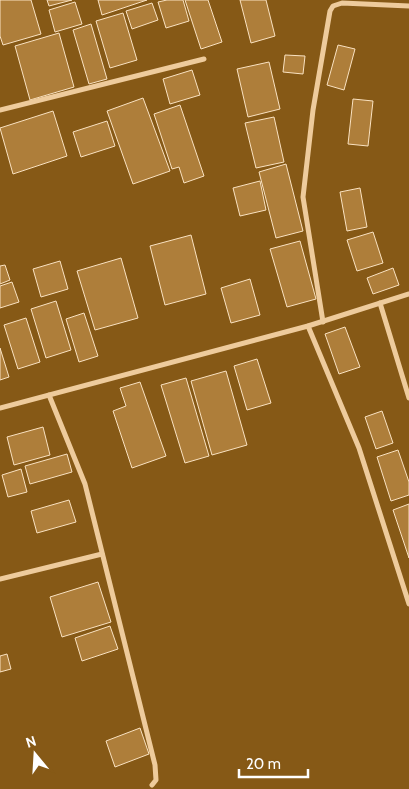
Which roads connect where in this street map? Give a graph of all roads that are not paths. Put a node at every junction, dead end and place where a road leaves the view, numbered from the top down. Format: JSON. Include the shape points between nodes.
{"nodes":[{"id":1,"x":338,"y":2,"type":"edge"},
{"id":2,"x":409,"y":6,"type":"edge"},
{"id":3,"x":204,"y":59,"type":"dead end"},
{"id":4,"x":0,"y":110,"type":"edge"},
{"id":5,"x":409,"y":294,"type":"edge"},
{"id":6,"x":380,"y":303,"type":"junction"},
{"id":7,"x":323,"y":322,"type":"junction"},
{"id":8,"x":308,"y":326,"type":"junction"},
{"id":9,"x":48,"y":395,"type":"junction"},
{"id":10,"x":409,"y":398,"type":"edge"},
{"id":11,"x":0,"y":408,"type":"edge"},
{"id":12,"x":102,"y":554,"type":"junction"},
{"id":13,"x":0,"y":579,"type":"edge"},
{"id":14,"x":409,"y":604,"type":"edge"},
{"id":15,"x":152,"y":785,"type":"dead end"}],
"edges":[{"from":1,"to":2,"type":"street"},
{"from":1,"to":7,"type":"street","via":[[330,11],[313,110],[303,197]]},
{"from":3,"to":4,"type":"street"},
{"from":5,"to":6,"type":"street"},
{"from":6,"to":7,"type":"street"},
{"from":6,"to":10,"type":"street"},
{"from":7,"to":8,"type":"street"},
{"from":8,"to":9,"type":"street"},
{"from":8,"to":14,"type":"street","via":[[359,448]]},
{"from":9,"to":11,"type":"street"},
{"from":9,"to":12,"type":"street","via":[[85,484]]},
{"from":12,"to":13,"type":"street"},
{"from":12,"to":15,"type":"street","via":[[155,765],[156,780]]}]}
